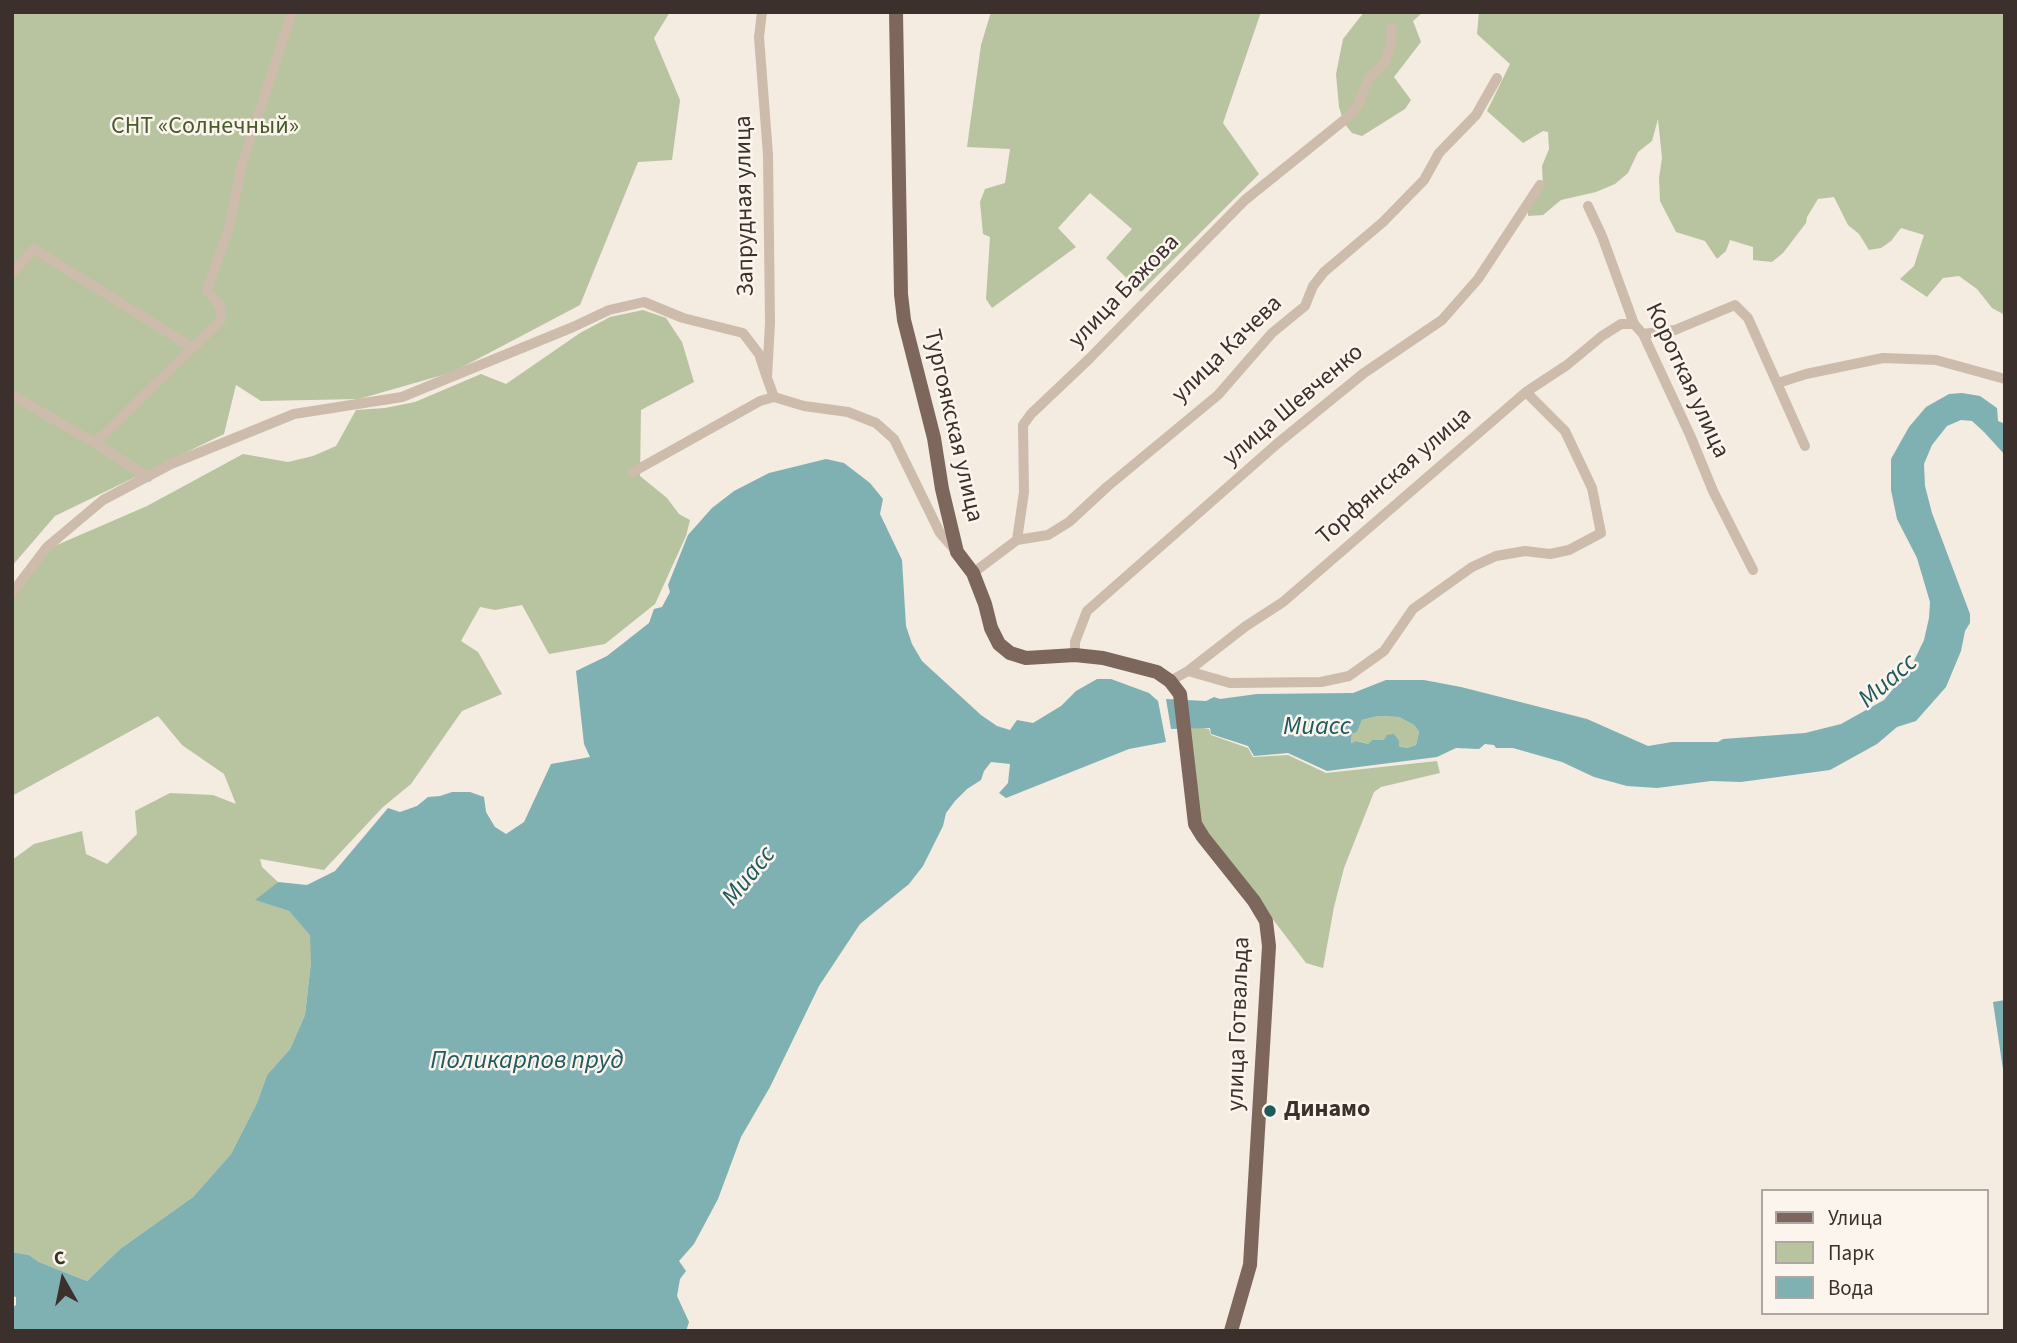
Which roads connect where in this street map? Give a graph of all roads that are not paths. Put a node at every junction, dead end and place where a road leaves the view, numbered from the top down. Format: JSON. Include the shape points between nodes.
{"nodes":[{"id":1,"x":292,"y":12,"type":"edge"},
{"id":2,"x":762,"y":12,"type":"edge"},
{"id":3,"x":896,"y":12,"type":"edge"},
{"id":4,"x":1392,"y":27,"type":"dead end"},
{"id":5,"x":1497,"y":78,"type":"dead end"},
{"id":6,"x":1539,"y":185,"type":"dead end"},
{"id":7,"x":1588,"y":206,"type":"dead end"},
{"id":8,"x":12,"y":273,"type":"edge"},
{"id":9,"x":1634,"y":324,"type":"junction"},
{"id":10,"x":1643,"y":334,"type":"junction"},
{"id":11,"x":194,"y":348,"type":"junction"},
{"id":12,"x":767,"y":378,"type":"junction"},
{"id":13,"x":2005,"y":379,"type":"edge"},
{"id":14,"x":1778,"y":383,"type":"junction"},
{"id":15,"x":1526,"y":392,"type":"junction"},
{"id":16,"x":12,"y":395,"type":"edge"},
{"id":17,"x":774,"y":397,"type":"junction"},
{"id":18,"x":95,"y":443,"type":"junction"},
{"id":19,"x":1805,"y":446,"type":"dead end"},
{"id":20,"x":633,"y":472,"type":"dead end"},
{"id":21,"x":148,"y":477,"type":"junction"},
{"id":22,"x":1017,"y":540,"type":"junction"},
{"id":23,"x":957,"y":552,"type":"junction"},
{"id":24,"x":1753,"y":570,"type":"dead end"},
{"id":25,"x":973,"y":573,"type":"junction"},
{"id":26,"x":12,"y":593,"type":"edge"},
{"id":27,"x":1074,"y":655,"type":"junction"},
{"id":28,"x":1188,"y":671,"type":"junction"},
{"id":29,"x":1170,"y":681,"type":"junction"},
{"id":30,"x":1180,"y":694,"type":"joint"},
{"id":31,"x":1231,"y":1331,"type":"edge"}],
"edges":[{"from":1,"to":11,"type":"street","via":[[207,290],[220,306],[221,320]]},
{"from":2,"to":12,"type":"street","name":"Запрудная улица","via":[[768,155]]},
{"from":3,"to":23,"type":"main road","name":"Тургоякская улица","via":[[901,294]]},
{"from":4,"to":22,"type":"street","name":"улица Бажова","via":[[1385,62],[1369,78],[1348,117],[1245,200],[1031,414],[1023,425],[1024,492]]},
{"from":5,"to":22,"type":"street","name":"улица Качева","via":[[1476,115],[1439,153],[1424,180],[1324,272],[1305,306],[1272,333],[1218,395],[1069,522],[1048,535]]},
{"from":6,"to":27,"type":"street","name":"улица Шевченко","via":[[1478,279],[1442,320],[1364,373],[1278,443],[1087,611]]},
{"from":7,"to":9,"type":"street","name":"Короткая улица"},
{"from":8,"to":11,"type":"street","via":[[34,249]]},
{"from":9,"to":10,"type":"street","name":"Короткая улица"},
{"from":9,"to":15,"type":"street","name":"Торфянская улица","via":[[1621,324]]},
{"from":10,"to":14,"type":"street","via":[[1675,330],[1735,305],[1748,318]]},
{"from":10,"to":24,"type":"street","name":"Короткая улица"},
{"from":11,"to":18,"type":"street"},
{"from":12,"to":17,"type":"street","name":"Запрудная улица"},
{"from":12,"to":21,"type":"street","via":[[760,354],[743,333],[683,318],[644,302],[609,310],[402,397],[294,414]]},
{"from":13,"to":14,"type":"street","via":[[1936,360],[1883,358]]},
{"from":14,"to":19,"type":"street"},
{"from":15,"to":28,"type":"street","name":"Торфянская улица","via":[[1283,602]]},
{"from":15,"to":28,"type":"street","via":[[1565,431],[1592,488],[1601,533],[1569,550],[1496,556],[1472,567],[1413,609],[1384,652],[1349,676],[1321,682],[1230,683]]},
{"from":16,"to":18,"type":"street"},
{"from":17,"to":20,"type":"street"},
{"from":17,"to":23,"type":"street","via":[[848,412],[876,423],[894,439],[940,533]]},
{"from":18,"to":21,"type":"street"},
{"from":21,"to":26,"type":"street","via":[[103,500],[47,547]]},
{"from":22,"to":25,"type":"street","name":"улица Качева"},
{"from":23,"to":25,"type":"main road","name":"Тургоякская улица"},
{"from":25,"to":27,"type":"main road","name":"Тургоякская улица","via":[[991,628],[1010,653],[1026,658]]},
{"from":27,"to":29,"type":"main road","name":"Тургоякская улица","via":[[1130,663],[1157,671]]},
{"from":28,"to":29,"type":"street","name":"Торфянская улица"},
{"from":29,"to":30,"type":"main road","name":"Тургоякская улица"},
{"from":30,"to":31,"type":"main road","name":"улица Готвальда","via":[[1195,824],[1254,901],[1266,921],[1269,946],[1250,1265]]}]}
